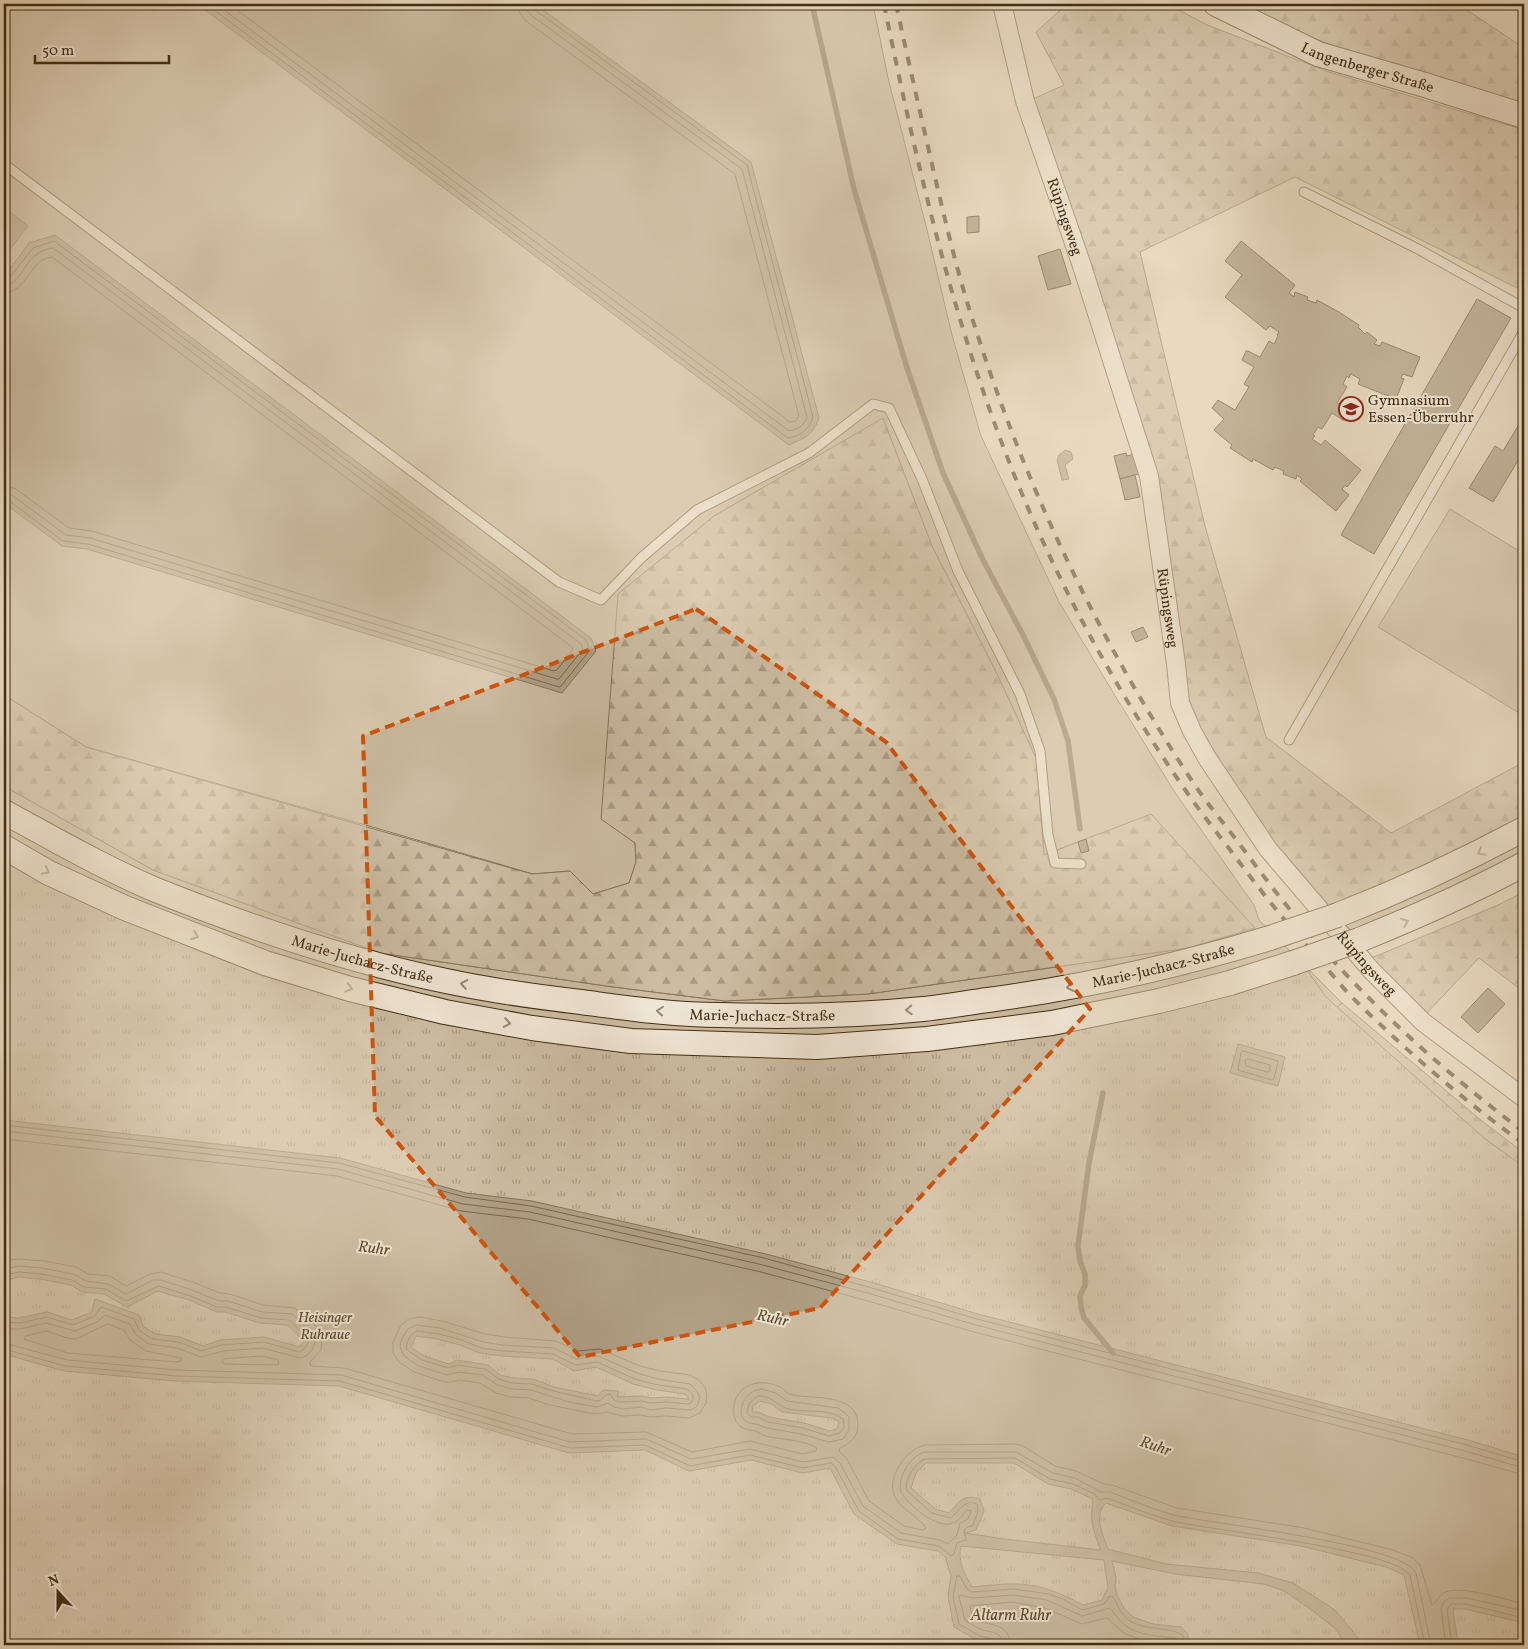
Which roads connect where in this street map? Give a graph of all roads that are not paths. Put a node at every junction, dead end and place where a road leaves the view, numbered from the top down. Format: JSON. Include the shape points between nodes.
{"nodes":[{"id":1,"x":1002,"y":4,"type":"edge"},
{"id":2,"x":1216,"y":4,"type":"edge"},
{"id":3,"x":1524,"y":116,"type":"edge"},
{"id":4,"x":4,"y":164,"type":"edge"},
{"id":5,"x":1304,"y":192,"type":"dead end"},
{"id":6,"x":1524,"y":308,"type":"edge"},
{"id":7,"x":1524,"y":331,"type":"edge"},
{"id":8,"x":1289,"y":740,"type":"dead end"},
{"id":9,"x":4,"y":812,"type":"edge"},
{"id":10,"x":1524,"y":828,"type":"edge"},
{"id":11,"x":4,"y":847,"type":"edge"},
{"id":12,"x":1081,"y":864,"type":"dead end"},
{"id":13,"x":1524,"y":864,"type":"edge"},
{"id":14,"x":1524,"y":1098,"type":"edge"}],
"edges":[{"from":1,"to":14,"type":"street","name":"Rüpingsweg","via":[[1025,101],[1149,476],[1180,703],[1192,731],[1268,849],[1372,971],[1423,1022]]},
{"from":2,"to":3,"type":"main road","name":"Langenberger Straße","via":[[1318,54]]},
{"from":4,"to":12,"type":"lane","via":[[559,582],[601,600],[641,558],[697,510],[809,453],[873,404],[889,408],[922,479],[958,571],[1020,694],[1040,751],[1048,835],[1055,863]]},
{"from":5,"to":6,"type":"lane","via":[[1418,249]]},
{"from":7,"to":8,"type":"lane"},
{"from":10,"to":9,"type":"main road","name":"Marie-Juchacz-Straße","one_way":true,"bridge":true,"via":[[1469,859],[1338,915],[1212,956],[1141,974],[1043,993],[923,1009],[819,1015],[715,1015],[530,996],[450,982],[356,959],[154,889]]},
{"from":11,"to":13,"type":"main road","name":"Marie-Juchacz-Straße","one_way":true,"bridge":true,"via":[[49,874],[125,908],[265,963],[350,989],[445,1012],[631,1041],[817,1047],[927,1040],[1052,1023],[1230,983],[1359,940],[1477,889]]}]}
